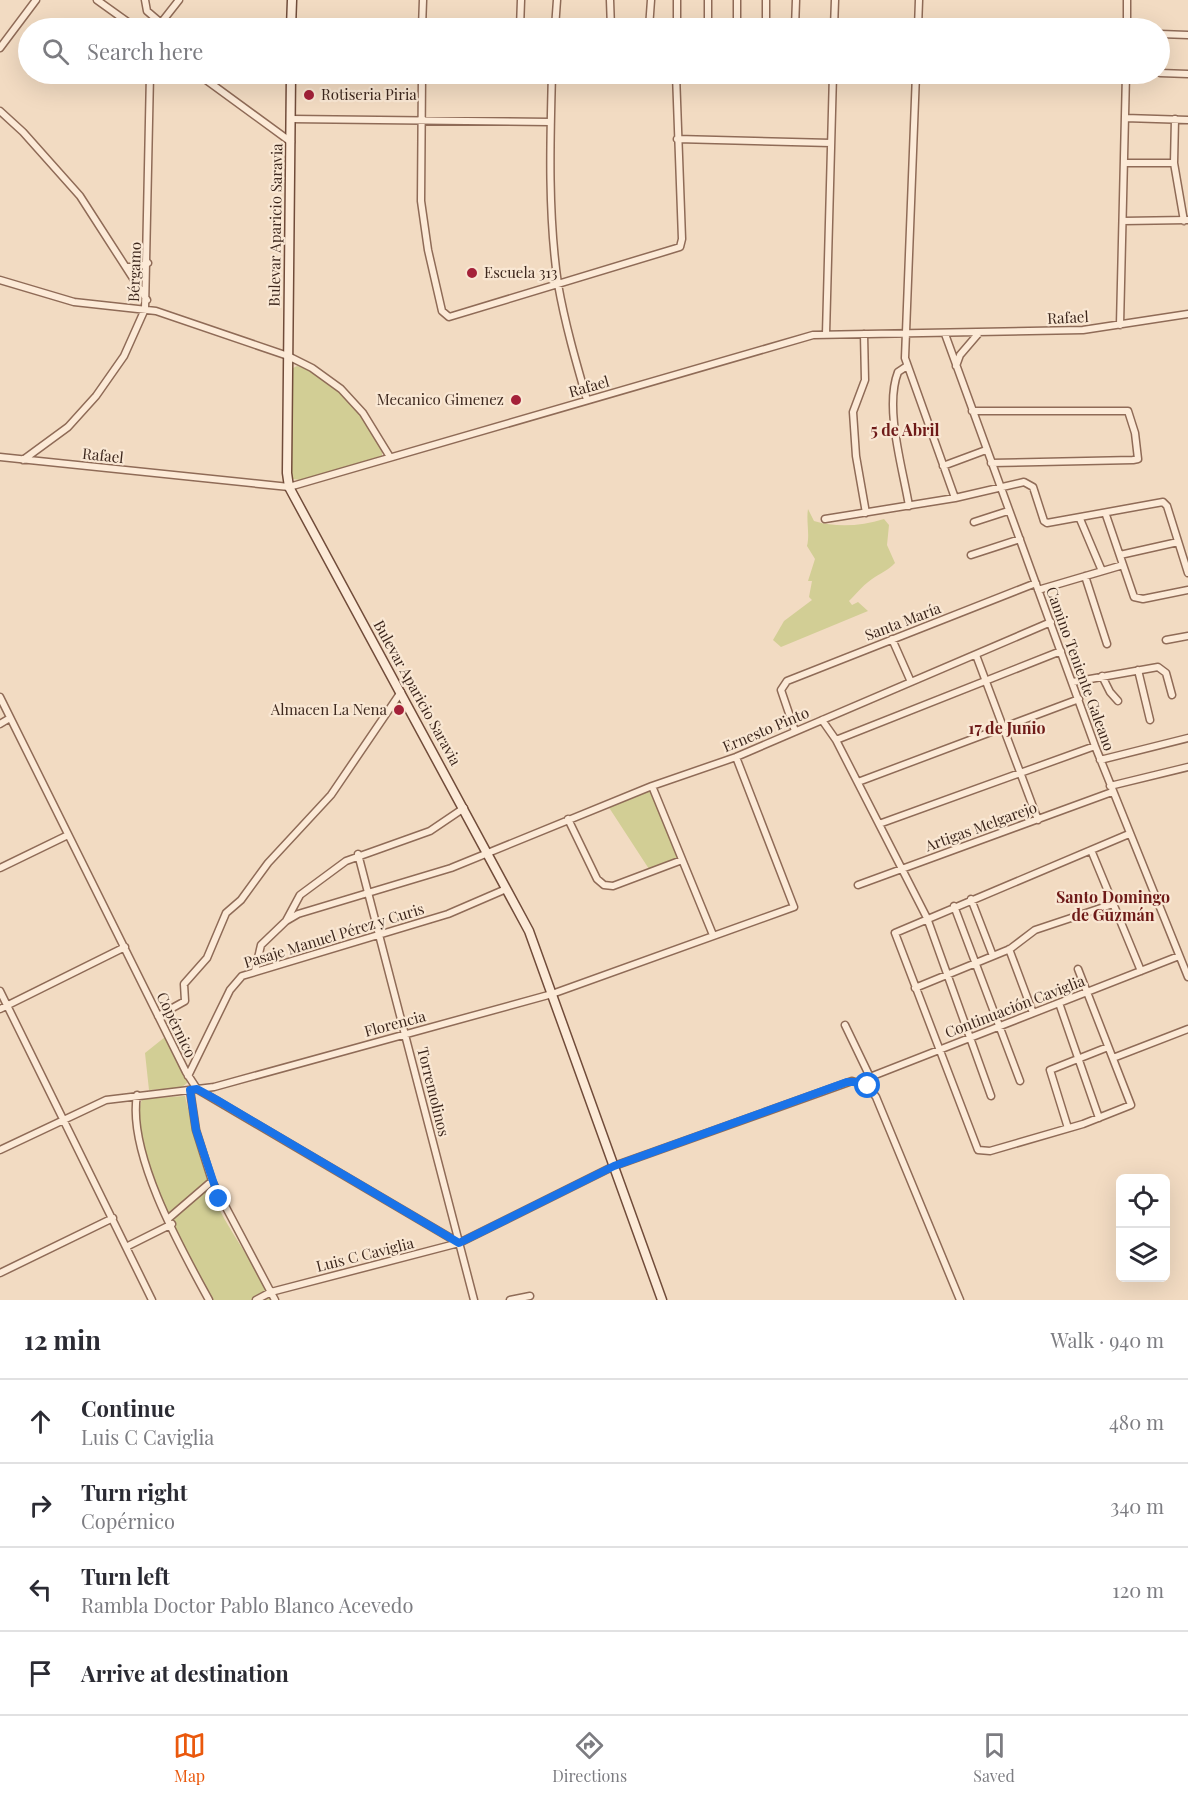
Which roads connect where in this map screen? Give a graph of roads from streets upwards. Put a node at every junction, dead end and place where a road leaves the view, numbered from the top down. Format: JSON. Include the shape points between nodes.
{"nodes":[{"id":1,"x":36,"y":0,"type":"edge"},
{"id":2,"x":97,"y":0,"type":"edge"},
{"id":3,"x":145,"y":0,"type":"edge"},
{"id":4,"x":179,"y":0,"type":"edge"},
{"id":5,"x":292,"y":0,"type":"edge"},
{"id":6,"x":423,"y":0,"type":"edge"},
{"id":7,"x":521,"y":0,"type":"edge"},
{"id":8,"x":557,"y":0,"type":"edge"},
{"id":9,"x":610,"y":0,"type":"edge"},
{"id":10,"x":651,"y":0,"type":"edge"},
{"id":11,"x":677,"y":0,"type":"edge"},
{"id":12,"x":708,"y":0,"type":"edge"},
{"id":13,"x":737,"y":0,"type":"edge"},
{"id":14,"x":766,"y":0,"type":"edge"},
{"id":15,"x":795,"y":0,"type":"edge"},
{"id":16,"x":835,"y":0,"type":"edge"},
{"id":17,"x":919,"y":0,"type":"edge"},
{"id":18,"x":1127,"y":0,"type":"edge"},
{"id":19,"x":22,"y":18,"type":"edge"},
{"id":20,"x":122,"y":18,"type":"edge"},
{"id":21,"x":153,"y":18,"type":"edge"},
{"id":22,"x":165,"y":18,"type":"edge"},
{"id":23,"x":291,"y":18,"type":"edge"},
{"id":24,"x":423,"y":18,"type":"edge"},
{"id":25,"x":520,"y":18,"type":"edge"},
{"id":26,"x":556,"y":18,"type":"edge"},
{"id":27,"x":611,"y":18,"type":"edge"},
{"id":28,"x":650,"y":18,"type":"edge"},
{"id":29,"x":676,"y":18,"type":"edge"},
{"id":30,"x":708,"y":18,"type":"edge"},
{"id":31,"x":737,"y":18,"type":"edge"},
{"id":32,"x":766,"y":18,"type":"edge"},
{"id":33,"x":795,"y":18,"type":"edge"},
{"id":34,"x":834,"y":18,"type":"edge"},
{"id":35,"x":918,"y":18,"type":"edge"},
{"id":36,"x":1127,"y":18,"type":"edge"},
{"id":37,"x":18,"y":24,"type":"edge"},
{"id":38,"x":1170,"y":34,"type":"edge"},
{"id":39,"x":1188,"y":35,"type":"edge"},
{"id":40,"x":0,"y":48,"type":"edge"},
{"id":41,"x":1170,"y":73,"type":"edge"},
{"id":42,"x":1188,"y":74,"type":"edge"},
{"id":43,"x":150,"y":84,"type":"edge"},
{"id":44,"x":212,"y":84,"type":"edge"},
{"id":45,"x":291,"y":84,"type":"edge"},
{"id":46,"x":422,"y":84,"type":"edge"},
{"id":47,"x":552,"y":84,"type":"edge"},
{"id":48,"x":676,"y":84,"type":"edge"},
{"id":49,"x":833,"y":84,"type":"edge"},
{"id":50,"x":916,"y":84,"type":"edge"},
{"id":51,"x":1126,"y":84,"type":"edge"},
{"id":52,"x":0,"y":111,"type":"edge"},
{"id":53,"x":1125,"y":118,"type":"junction"},
{"id":54,"x":291,"y":119,"type":"junction"},
{"id":55,"x":1175,"y":119,"type":"junction"},
{"id":56,"x":421,"y":120,"type":"junction"},
{"id":57,"x":1188,"y":120,"type":"edge"},
{"id":58,"x":550,"y":122,"type":"junction"},
{"id":59,"x":677,"y":139,"type":"junction"},
{"id":60,"x":291,"y":142,"type":"junction"},
{"id":61,"x":831,"y":143,"type":"junction"},
{"id":62,"x":1124,"y":163,"type":"junction"},
{"id":63,"x":1174,"y":163,"type":"junction"},
{"id":64,"x":1123,"y":221,"type":"junction"},
{"id":65,"x":1186,"y":221,"type":"edge"},
{"id":66,"x":148,"y":263,"type":"junction"},
{"id":67,"x":126,"y":267,"type":"junction"},
{"id":68,"x":0,"y":280,"type":"edge"},
{"id":69,"x":558,"y":285,"type":"junction"},
{"id":70,"x":147,"y":300,"type":"junction"},
{"id":71,"x":146,"y":309,"type":"junction"},
{"id":72,"x":1188,"y":314,"type":"edge"},
{"id":73,"x":1120,"y":325,"type":"junction"},
{"id":74,"x":907,"y":333,"type":"junction"},
{"id":75,"x":826,"y":334,"type":"junction"},
{"id":76,"x":864,"y":334,"type":"junction"},
{"id":77,"x":945,"y":334,"type":"junction"},
{"id":78,"x":978,"y":334,"type":"junction"},
{"id":79,"x":288,"y":356,"type":"junction"},
{"id":80,"x":907,"y":366,"type":"junction"},
{"id":81,"x":956,"y":366,"type":"junction"},
{"id":82,"x":587,"y":400,"type":"junction"},
{"id":83,"x":972,"y":411,"type":"junction"},
{"id":84,"x":986,"y":450,"type":"junction"},
{"id":85,"x":0,"y":457,"type":"edge"},
{"id":86,"x":390,"y":457,"type":"junction"},
{"id":87,"x":23,"y":460,"type":"junction"},
{"id":88,"x":991,"y":463,"type":"junction"},
{"id":89,"x":943,"y":466,"type":"junction"},
{"id":90,"x":289,"y":487,"type":"junction"},
{"id":91,"x":1000,"y":487,"type":"junction"},
{"id":92,"x":955,"y":498,"type":"junction"},
{"id":93,"x":909,"y":506,"type":"junction"},
{"id":94,"x":1008,"y":510,"type":"junction"},
{"id":95,"x":866,"y":513,"type":"junction"},
{"id":96,"x":1106,"y":515,"type":"junction"},
{"id":97,"x":825,"y":519,"type":"dead end"},
{"id":98,"x":1080,"y":519,"type":"junction"},
{"id":99,"x":974,"y":522,"type":"dead end"},
{"id":100,"x":1020,"y":539,"type":"junction"},
{"id":101,"x":1178,"y":542,"type":"junction"},
{"id":102,"x":971,"y":555,"type":"dead end"},
{"id":103,"x":1120,"y":555,"type":"junction"},
{"id":104,"x":1123,"y":565,"type":"junction"},
{"id":105,"x":1102,"y":571,"type":"junction"},
{"id":106,"x":1188,"y":573,"type":"edge"},
{"id":107,"x":1084,"y":576,"type":"junction"},
{"id":108,"x":1037,"y":586,"type":"junction"},
{"id":109,"x":1188,"y":590,"type":"edge"},
{"id":110,"x":1051,"y":622,"type":"junction"},
{"id":111,"x":1188,"y":636,"type":"edge"},
{"id":112,"x":892,"y":639,"type":"junction"},
{"id":113,"x":1166,"y":640,"type":"dead end"},
{"id":114,"x":1107,"y":644,"type":"dead end"},
{"id":115,"x":1061,"y":651,"type":"junction"},
{"id":116,"x":976,"y":655,"type":"junction"},
{"id":117,"x":1138,"y":670,"type":"junction"},
{"id":118,"x":1102,"y":676,"type":"junction"},
{"id":119,"x":987,"y":681,"type":"junction"},
{"id":120,"x":911,"y":682,"type":"junction"},
{"id":121,"x":1073,"y":682,"type":"junction"},
{"id":122,"x":401,"y":692,"type":"junction"},
{"id":123,"x":1172,"y":694,"type":"dead end"},
{"id":124,"x":0,"y":697,"type":"edge"},
{"id":125,"x":1079,"y":699,"type":"junction"},
{"id":126,"x":1118,"y":701,"type":"dead end"},
{"id":127,"x":10,"y":718,"type":"junction"},
{"id":128,"x":822,"y":720,"type":"junction"},
{"id":129,"x":1150,"y":720,"type":"dead end"},
{"id":130,"x":0,"y":724,"type":"edge"},
{"id":131,"x":1005,"y":728,"type":"junction"},
{"id":132,"x":795,"y":731,"type":"junction"},
{"id":133,"x":1188,"y":738,"type":"edge"},
{"id":134,"x":836,"y":740,"type":"junction"},
{"id":135,"x":1095,"y":746,"type":"junction"},
{"id":136,"x":736,"y":757,"type":"junction"},
{"id":137,"x":1100,"y":760,"type":"junction"},
{"id":138,"x":1188,"y":767,"type":"edge"},
{"id":139,"x":1022,"y":772,"type":"junction"},
{"id":140,"x":858,"y":782,"type":"junction"},
{"id":141,"x":652,"y":786,"type":"junction"},
{"id":142,"x":1111,"y":789,"type":"junction"},
{"id":143,"x":464,"y":808,"type":"junction"},
{"id":144,"x":568,"y":819,"type":"junction"},
{"id":145,"x":1038,"y":820,"type":"junction"},
{"id":146,"x":879,"y":824,"type":"junction"},
{"id":147,"x":1129,"y":834,"type":"junction"},
{"id":148,"x":68,"y":835,"type":"junction"},
{"id":149,"x":1090,"y":850,"type":"junction"},
{"id":150,"x":488,"y":852,"type":"junction"},
{"id":151,"x":358,"y":854,"type":"junction"},
{"id":152,"x":682,"y":860,"type":"junction"},
{"id":153,"x":0,"y":868,"type":"edge"},
{"id":154,"x":901,"y":869,"type":"junction"},
{"id":155,"x":858,"y":885,"type":"dead end"},
{"id":156,"x":506,"y":889,"type":"junction"},
{"id":157,"x":369,"y":893,"type":"junction"},
{"id":158,"x":971,"y":899,"type":"junction"},
{"id":159,"x":1113,"y":904,"type":"junction"},
{"id":160,"x":954,"y":906,"type":"junction"},
{"id":161,"x":927,"y":918,"type":"junction"},
{"id":162,"x":286,"y":921,"type":"junction"},
{"id":163,"x":380,"y":935,"type":"junction"},
{"id":164,"x":713,"y":935,"type":"junction"},
{"id":165,"x":125,"y":948,"type":"junction"},
{"id":166,"x":1009,"y":949,"type":"junction"},
{"id":167,"x":993,"y":956,"type":"junction"},
{"id":168,"x":1179,"y":956,"type":"junction"},
{"id":169,"x":976,"y":963,"type":"junction"},
{"id":170,"x":1078,"y":969,"type":"dead end"},
{"id":171,"x":255,"y":971,"type":"junction"},
{"id":172,"x":1141,"y":971,"type":"junction"},
{"id":173,"x":947,"y":975,"type":"junction"},
{"id":174,"x":1188,"y":977,"type":"edge"},
{"id":175,"x":915,"y":988,"type":"junction"},
{"id":176,"x":0,"y":991,"type":"edge"},
{"id":177,"x":1086,"y":992,"type":"junction"},
{"id":178,"x":552,"y":994,"type":"junction"},
{"id":179,"x":1059,"y":1003,"type":"junction"},
{"id":180,"x":7,"y":1006,"type":"junction"},
{"id":181,"x":0,"y":1009,"type":"edge"},
{"id":182,"x":1033,"y":1013,"type":"junction"},
{"id":183,"x":158,"y":1016,"type":"junction"},
{"id":184,"x":845,"y":1024,"type":"dead end"},
{"id":185,"x":999,"y":1026,"type":"junction"},
{"id":186,"x":1188,"y":1029,"type":"edge"},
{"id":187,"x":405,"y":1034,"type":"junction"},
{"id":188,"x":970,"y":1038,"type":"junction"},
{"id":189,"x":1108,"y":1047,"type":"junction"},
{"id":190,"x":939,"y":1050,"type":"junction"},
{"id":191,"x":1113,"y":1058,"type":"junction"},
{"id":192,"x":1078,"y":1059,"type":"junction"},
{"id":193,"x":188,"y":1077,"type":"junction"},
{"id":194,"x":870,"y":1077,"type":"junction"},
{"id":195,"x":1020,"y":1081,"type":"dead end"},
{"id":196,"x":864,"y":1084,"type":"junction"},
{"id":197,"x":194,"y":1090,"type":"junction"},
{"id":198,"x":137,"y":1095,"type":"junction"},
{"id":199,"x":991,"y":1096,"type":"dead end"},
{"id":200,"x":64,"y":1118,"type":"junction"},
{"id":201,"x":1100,"y":1118,"type":"junction"},
{"id":202,"x":1068,"y":1128,"type":"junction"},
{"id":203,"x":0,"y":1150,"type":"edge"},
{"id":204,"x":614,"y":1166,"type":"junction"},
{"id":205,"x":212,"y":1181,"type":"junction"},
{"id":206,"x":113,"y":1218,"type":"junction"},
{"id":207,"x":170,"y":1221,"type":"junction"},
{"id":208,"x":459,"y":1243,"type":"junction"},
{"id":209,"x":126,"y":1247,"type":"junction"},
{"id":210,"x":0,"y":1274,"type":"edge"},
{"id":211,"x":271,"y":1292,"type":"junction"},
{"id":212,"x":530,"y":1296,"type":"dead end"},
{"id":213,"x":152,"y":1300,"type":"edge"},
{"id":214,"x":209,"y":1300,"type":"edge"},
{"id":215,"x":256,"y":1300,"type":"edge"},
{"id":216,"x":275,"y":1300,"type":"edge"},
{"id":217,"x":474,"y":1300,"type":"edge"},
{"id":218,"x":510,"y":1300,"type":"edge"},
{"id":219,"x":662,"y":1300,"type":"edge"},
{"id":220,"x":960,"y":1300,"type":"edge"}],
"edges":[{"from":1,"to":19,"type":"street"},
{"from":2,"to":20,"type":"street"},
{"from":3,"to":21,"type":"street"},
{"from":4,"to":22,"type":"street"},
{"from":5,"to":23,"type":"street"},
{"from":6,"to":24,"type":"street"},
{"from":7,"to":25,"type":"street"},
{"from":8,"to":26,"type":"street"},
{"from":9,"to":27,"type":"street"},
{"from":10,"to":28,"type":"street"},
{"from":11,"to":29,"type":"street"},
{"from":12,"to":30,"type":"street"},
{"from":13,"to":31,"type":"street"},
{"from":14,"to":32,"type":"street"},
{"from":15,"to":33,"type":"street"},
{"from":16,"to":34,"type":"street"},
{"from":17,"to":35,"type":"street"},
{"from":18,"to":36,"type":"street"},
{"from":37,"to":40,"type":"street"},
{"from":38,"to":39,"type":"street"},
{"from":41,"to":42,"type":"street"},
{"from":43,"to":66,"type":"street","name":"Bérgamo"},
{"from":44,"to":60,"type":"street"},
{"from":45,"to":54,"type":"street","name":"Bulevar Aparicio Saravia"},
{"from":46,"to":56,"type":"street"},
{"from":47,"to":58,"type":"street"},
{"from":48,"to":59,"type":"street"},
{"from":49,"to":61,"type":"street"},
{"from":50,"to":74,"type":"street"},
{"from":51,"to":53,"type":"street"},
{"from":52,"to":67,"type":"street","via":[[80,196]]},
{"from":53,"to":55,"type":"street"},
{"from":53,"to":62,"type":"street"},
{"from":54,"to":56,"type":"street"},
{"from":54,"to":60,"type":"street","name":"Bulevar Aparicio Saravia"},
{"from":55,"to":57,"type":"street"},
{"from":55,"to":63,"type":"street"},
{"from":56,"to":58,"type":"street"},
{"from":56,"to":69,"type":"street","via":[[422,211],[442,311],[449,316]]},
{"from":58,"to":69,"type":"street","via":[[551,206]]},
{"from":59,"to":61,"type":"street"},
{"from":59,"to":69,"type":"street","via":[[680,247]]},
{"from":60,"to":79,"type":"street","name":"Bulevar Aparicio Saravia"},
{"from":61,"to":75,"type":"street"},
{"from":62,"to":63,"type":"street"},
{"from":62,"to":64,"type":"street"},
{"from":63,"to":65,"type":"street"},
{"from":64,"to":65,"type":"street"},
{"from":64,"to":73,"type":"street"},
{"from":66,"to":67,"type":"street"},
{"from":66,"to":70,"type":"street","name":"Bérgamo"},
{"from":67,"to":70,"type":"street"},
{"from":68,"to":71,"type":"street","via":[[74,302]]},
{"from":69,"to":82,"type":"street"},
{"from":70,"to":71,"type":"street","name":"Bérgamo"},
{"from":71,"to":79,"type":"street"},
{"from":71,"to":87,"type":"street","name":"Bérgamo","via":[[130,346],[96,396],[68,427]]},
{"from":72,"to":73,"type":"street","name":"Rafael"},
{"from":73,"to":78,"type":"street","name":"Rafael"},
{"from":74,"to":76,"type":"street","name":"Rafael"},
{"from":74,"to":77,"type":"street","name":"Rafael"},
{"from":74,"to":80,"type":"street"},
{"from":75,"to":76,"type":"street","name":"Rafael"},
{"from":75,"to":82,"type":"street","name":"Rafael"},
{"from":76,"to":95,"type":"street","via":[[865,380],[853,412]]},
{"from":77,"to":78,"type":"street","name":"Rafael"},
{"from":77,"to":81,"type":"street","name":"Camino Teniente Galeano"},
{"from":78,"to":81,"type":"street"},
{"from":79,"to":86,"type":"street","via":[[312,368],[348,396]]},
{"from":79,"to":90,"type":"street","name":"Bulevar Aparicio Saravia"},
{"from":80,"to":89,"type":"street"},
{"from":80,"to":93,"type":"street","via":[[898,372],[894,415]]},
{"from":81,"to":83,"type":"street","name":"Camino Teniente Galeano"},
{"from":82,"to":86,"type":"street","name":"Rafael"},
{"from":83,"to":84,"type":"street","name":"Camino Teniente Galeano"},
{"from":83,"to":88,"type":"street","via":[[1128,411],[1138,457],[1070,463]]},
{"from":84,"to":88,"type":"street","name":"Camino Teniente Galeano"},
{"from":84,"to":89,"type":"street"},
{"from":85,"to":87,"type":"street","name":"Rafael"},
{"from":86,"to":90,"type":"street","name":"Rafael"},
{"from":87,"to":90,"type":"street","name":"Rafael"},
{"from":88,"to":91,"type":"street","name":"Camino Teniente Galeano"},
{"from":89,"to":92,"type":"street"},
{"from":90,"to":122,"type":"street","name":"Bulevar Aparicio Saravia"},
{"from":91,"to":92,"type":"street"},
{"from":91,"to":94,"type":"street","name":"Camino Teniente Galeano"},
{"from":91,"to":98,"type":"street","via":[[1030,483],[1047,523]]},
{"from":92,"to":93,"type":"street"},
{"from":93,"to":95,"type":"street"},
{"from":94,"to":99,"type":"street"},
{"from":94,"to":100,"type":"street","name":"Camino Teniente Galeano"},
{"from":95,"to":97,"type":"street"},
{"from":96,"to":98,"type":"street"},
{"from":96,"to":101,"type":"street","via":[[1163,502]]},
{"from":96,"to":103,"type":"street"},
{"from":98,"to":105,"type":"street"},
{"from":100,"to":102,"type":"street"},
{"from":100,"to":108,"type":"street","name":"Camino Teniente Galeano"},
{"from":101,"to":103,"type":"street"},
{"from":101,"to":106,"type":"street"},
{"from":103,"to":104,"type":"street"},
{"from":104,"to":105,"type":"street","name":"Santa María"},
{"from":104,"to":109,"type":"street","via":[[1136,598]]},
{"from":105,"to":107,"type":"street","name":"Santa María"},
{"from":107,"to":108,"type":"street","name":"Santa María"},
{"from":107,"to":114,"type":"street"},
{"from":108,"to":110,"type":"street","name":"Camino Teniente Galeano"},
{"from":108,"to":112,"type":"street","name":"Santa María"},
{"from":110,"to":115,"type":"street","name":"Camino Teniente Galeano"},
{"from":110,"to":116,"type":"street","name":"Ernesto Pinto"},
{"from":111,"to":113,"type":"street"},
{"from":112,"to":120,"type":"street"},
{"from":112,"to":132,"type":"street","name":"Santa María","via":[[781,686]]},
{"from":115,"to":119,"type":"street"},
{"from":115,"to":121,"type":"street","name":"Camino Teniente Galeano"},
{"from":116,"to":119,"type":"street"},
{"from":116,"to":120,"type":"street","name":"Ernesto Pinto"},
{"from":117,"to":118,"type":"street"},
{"from":117,"to":123,"type":"street","via":[[1161,668]]},
{"from":117,"to":129,"type":"street"},
{"from":118,"to":121,"type":"street"},
{"from":118,"to":126,"type":"street"},
{"from":119,"to":131,"type":"street"},
{"from":119,"to":134,"type":"street"},
{"from":120,"to":128,"type":"street","name":"Ernesto Pinto"},
{"from":121,"to":125,"type":"street","name":"Camino Teniente Galeano"},
{"from":122,"to":143,"type":"street","name":"Bulevar Aparicio Saravia"},
{"from":122,"to":183,"type":"street","via":[[331,795],[268,863],[242,900],[226,913],[207,958],[184,984],[185,1001]]},
{"from":124,"to":127,"type":"street","name":"Copérnico"},
{"from":125,"to":131,"type":"street"},
{"from":125,"to":135,"type":"street","name":"Camino Teniente Galeano"},
{"from":127,"to":130,"type":"street"},
{"from":127,"to":148,"type":"street","name":"Copérnico"},
{"from":128,"to":132,"type":"street","name":"Ernesto Pinto"},
{"from":128,"to":134,"type":"street"},
{"from":131,"to":139,"type":"street"},
{"from":131,"to":140,"type":"street"},
{"from":132,"to":136,"type":"street","name":"Ernesto Pinto"},
{"from":133,"to":137,"type":"street"},
{"from":134,"to":140,"type":"street"},
{"from":135,"to":137,"type":"street","name":"Camino Teniente Galeano"},
{"from":135,"to":139,"type":"street"},
{"from":136,"to":141,"type":"street","name":"Ernesto Pinto"},
{"from":136,"to":164,"type":"street","name":"Florencia","via":[[794,907]]},
{"from":137,"to":142,"type":"street","name":"Camino Teniente Galeano"},
{"from":138,"to":142,"type":"street","name":"Artigas Melgarejo"},
{"from":139,"to":145,"type":"street"},
{"from":139,"to":146,"type":"street"},
{"from":140,"to":146,"type":"street"},
{"from":141,"to":144,"type":"street","name":"Ernesto Pinto"},
{"from":141,"to":152,"type":"street"},
{"from":142,"to":145,"type":"street","name":"Artigas Melgarejo"},
{"from":142,"to":147,"type":"street","name":"Camino Teniente Galeano"},
{"from":143,"to":150,"type":"street","name":"Bulevar Aparicio Saravia"},
{"from":143,"to":151,"type":"street","via":[[430,831]]},
{"from":144,"to":150,"type":"street","name":"Ernesto Pinto"},
{"from":144,"to":152,"type":"street","via":[[597,879],[604,885],[613,886]]},
{"from":145,"to":154,"type":"street","name":"Artigas Melgarejo"},
{"from":146,"to":154,"type":"street"},
{"from":147,"to":149,"type":"street"},
{"from":147,"to":168,"type":"street","name":"Camino Teniente Galeano"},
{"from":148,"to":153,"type":"street"},
{"from":148,"to":165,"type":"street","name":"Copérnico"},
{"from":149,"to":158,"type":"street"},
{"from":149,"to":159,"type":"street"},
{"from":150,"to":156,"type":"street","name":"Bulevar Aparicio Saravia"},
{"from":150,"to":157,"type":"street","name":"Ernesto Pinto","via":[[451,868]]},
{"from":151,"to":157,"type":"street","name":"Torremolinos"},
{"from":151,"to":162,"type":"street","via":[[300,895]]},
{"from":152,"to":164,"type":"street"},
{"from":154,"to":155,"type":"street","name":"Artigas Melgarejo"},
{"from":154,"to":161,"type":"street"},
{"from":156,"to":163,"type":"street","name":"Pasaje Manuel Pérez y Curis","via":[[448,914]]},
{"from":156,"to":178,"type":"street","name":"Bulevar Aparicio Saravia","via":[[529,931]]},
{"from":157,"to":162,"type":"street","name":"Ernesto Pinto"},
{"from":157,"to":163,"type":"street","name":"Torremolinos"},
{"from":158,"to":160,"type":"street"},
{"from":158,"to":167,"type":"street"},
{"from":159,"to":166,"type":"street","via":[[1035,930]]},
{"from":159,"to":172,"type":"street"},
{"from":160,"to":161,"type":"street"},
{"from":160,"to":169,"type":"street"},
{"from":161,"to":173,"type":"street"},
{"from":161,"to":175,"type":"street","via":[[895,933]]},
{"from":162,"to":171,"type":"street","via":[[261,945]]},
{"from":163,"to":171,"type":"street","name":"Pasaje Manuel Pérez y Curis"},
{"from":163,"to":187,"type":"street","name":"Torremolinos"},
{"from":164,"to":178,"type":"street","name":"Florencia"},
{"from":165,"to":180,"type":"street"},
{"from":165,"to":183,"type":"street","name":"Copérnico"},
{"from":166,"to":167,"type":"street"},
{"from":166,"to":182,"type":"street"},
{"from":167,"to":169,"type":"street"},
{"from":168,"to":172,"type":"street","name":"Continuación Caviglia"},
{"from":168,"to":174,"type":"street","name":"Camino Teniente Galeano"},
{"from":169,"to":173,"type":"street"},
{"from":169,"to":185,"type":"street"},
{"from":170,"to":177,"type":"street"},
{"from":171,"to":193,"type":"street","name":"Pasaje Manuel Pérez y Curis","via":[[233,983]]},
{"from":172,"to":177,"type":"street","name":"Continuación Caviglia"},
{"from":173,"to":175,"type":"street"},
{"from":173,"to":188,"type":"street"},
{"from":175,"to":190,"type":"street"},
{"from":176,"to":180,"type":"street"},
{"from":177,"to":179,"type":"street","name":"Continuación Caviglia"},
{"from":177,"to":189,"type":"street"},
{"from":178,"to":187,"type":"street","name":"Florencia"},
{"from":178,"to":204,"type":"street","name":"Bulevar Aparicio Saravia"},
{"from":179,"to":182,"type":"street","name":"Continuación Caviglia"},
{"from":179,"to":192,"type":"street"},
{"from":180,"to":181,"type":"street"},
{"from":180,"to":200,"type":"street"},
{"from":182,"to":185,"type":"street","name":"Continuación Caviglia"},
{"from":183,"to":193,"type":"street","name":"Copérnico"},
{"from":184,"to":194,"type":"street"},
{"from":185,"to":188,"type":"street","name":"Continuación Caviglia"},
{"from":185,"to":195,"type":"street"},
{"from":186,"to":191,"type":"street"},
{"from":187,"to":197,"type":"street","name":"Florencia"},
{"from":187,"to":208,"type":"street","name":"Torremolinos"},
{"from":188,"to":190,"type":"street","name":"Continuación Caviglia"},
{"from":188,"to":199,"type":"street"},
{"from":189,"to":191,"type":"street"},
{"from":189,"to":192,"type":"street"},
{"from":190,"to":194,"type":"street","name":"Continuación Caviglia"},
{"from":190,"to":202,"type":"street","via":[[974,1146],[980,1151]]},
{"from":191,"to":201,"type":"street","via":[[1131,1105]]},
{"from":192,"to":201,"type":"street"},
{"from":192,"to":202,"type":"street","via":[[1050,1070]]},
{"from":193,"to":197,"type":"street","name":"Copérnico"},
{"from":194,"to":196,"type":"street","name":"Continuación Caviglia"},
{"from":196,"to":204,"type":"street","name":"Luis C Caviglia","via":[[847,1082]]},
{"from":196,"to":220,"type":"street","via":[[876,1097]]},
{"from":197,"to":198,"type":"street","name":"Florencia"},
{"from":197,"to":205,"type":"street","via":[[196,1130]]},
{"from":197,"to":208,"type":"street","name":"Copérnico"},
{"from":198,"to":200,"type":"street","name":"Florencia","via":[[106,1100]]},
{"from":198,"to":207,"type":"street","via":[[138,1140]]},
{"from":200,"to":203,"type":"street","name":"Florencia"},
{"from":200,"to":206,"type":"street"},
{"from":201,"to":202,"type":"street"},
{"from":204,"to":208,"type":"street","name":"Luis C Caviglia"},
{"from":204,"to":219,"type":"street","name":"Bulevar Aparicio Saravia"},
{"from":205,"to":207,"type":"street"},
{"from":205,"to":211,"type":"street"},
{"from":206,"to":209,"type":"street"},
{"from":206,"to":210,"type":"street"},
{"from":207,"to":209,"type":"street"},
{"from":207,"to":214,"type":"street"},
{"from":208,"to":211,"type":"street","name":"Luis C Caviglia"},
{"from":208,"to":217,"type":"street","name":"Torremolinos"},
{"from":209,"to":213,"type":"street"},
{"from":211,"to":215,"type":"street","name":"Luis C Caviglia"},
{"from":211,"to":216,"type":"street"},
{"from":212,"to":218,"type":"street"}]}
